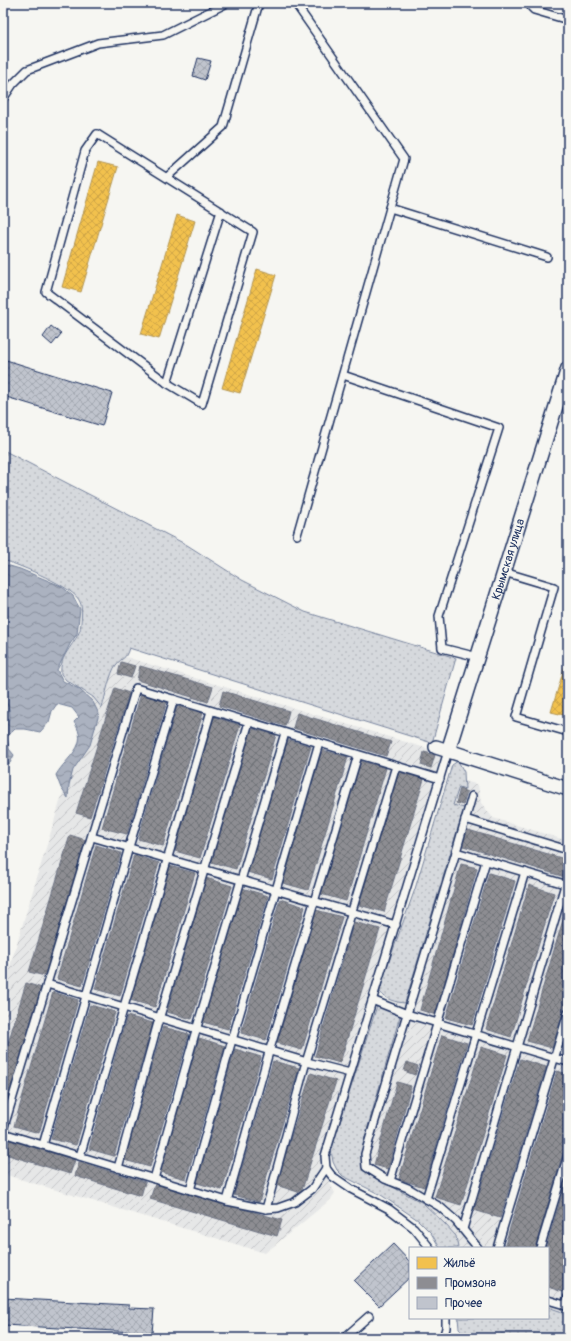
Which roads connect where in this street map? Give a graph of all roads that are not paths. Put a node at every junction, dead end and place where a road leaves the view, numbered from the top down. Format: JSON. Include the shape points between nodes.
{"nodes":[{"id":1,"x":227,"y":3,"type":"edge"},
{"id":2,"x":259,"y":3,"type":"edge"},
{"id":3,"x":295,"y":3,"type":"edge"},
{"id":4,"x":531,"y":3,"type":"edge"},
{"id":5,"x":568,"y":20,"type":"edge"},
{"id":6,"x":3,"y":99,"type":"edge"},
{"id":7,"x":167,"y":177,"type":"junction"},
{"id":8,"x":390,"y":208,"type":"junction"},
{"id":9,"x":221,"y":211,"type":"junction"},
{"id":10,"x":547,"y":257,"type":"dead end"},
{"id":11,"x":568,"y":368,"type":"edge"},
{"id":12,"x":343,"y":376,"type":"junction"},
{"id":13,"x":168,"y":383,"type":"junction"},
{"id":14,"x":297,"y":535,"type":"dead end"},
{"id":15,"x":504,"y":572,"type":"junction"},
{"id":16,"x":478,"y":657,"type":"junction"},
{"id":17,"x":174,"y":700,"type":"junction"},
{"id":18,"x":211,"y":711,"type":"junction"},
{"id":19,"x":249,"y":722,"type":"junction"},
{"id":20,"x":568,"y":732,"type":"edge"},
{"id":21,"x":284,"y":733,"type":"junction"},
{"id":22,"x":319,"y":743,"type":"junction"},
{"id":23,"x":442,"y":749,"type":"junction"},
{"id":24,"x":358,"y":755,"type":"junction"},
{"id":25,"x":396,"y":766,"type":"junction"},
{"id":26,"x":440,"y":779,"type":"junction"},
{"id":27,"x":568,"y":789,"type":"edge"},
{"id":28,"x":472,"y":796,"type":"dead end"},
{"id":29,"x":465,"y":819,"type":"junction"},
{"id":30,"x":92,"y":837,"type":"junction"},
{"id":31,"x":129,"y":847,"type":"junction"},
{"id":32,"x":568,"y":850,"type":"edge"},
{"id":33,"x":456,"y":852,"type":"junction"},
{"id":34,"x":168,"y":859,"type":"junction"},
{"id":35,"x":486,"y":861,"type":"junction"},
{"id":36,"x":205,"y":869,"type":"junction"},
{"id":37,"x":525,"y":872,"type":"junction"},
{"id":38,"x":241,"y":880,"type":"junction"},
{"id":39,"x":566,"y":885,"type":"edge"},
{"id":40,"x":276,"y":890,"type":"junction"},
{"id":41,"x":315,"y":901,"type":"junction"},
{"id":42,"x":352,"y":912,"type":"junction"},
{"id":43,"x":396,"y":925,"type":"junction"},
{"id":44,"x":47,"y":984,"type":"junction"},
{"id":45,"x":86,"y":995,"type":"junction"},
{"id":46,"x":372,"y":1000,"type":"junction"},
{"id":47,"x":124,"y":1007,"type":"junction"},
{"id":48,"x":568,"y":1013,"type":"edge"},
{"id":49,"x":407,"y":1014,"type":"junction"},
{"id":50,"x":160,"y":1017,"type":"junction"},
{"id":51,"x":438,"y":1023,"type":"junction"},
{"id":52,"x":196,"y":1028,"type":"junction"},
{"id":53,"x":476,"y":1035,"type":"junction"},
{"id":54,"x":233,"y":1039,"type":"junction"},
{"id":55,"x":517,"y":1047,"type":"junction"},
{"id":56,"x":270,"y":1051,"type":"junction"},
{"id":57,"x":554,"y":1058,"type":"junction"},
{"id":58,"x":307,"y":1062,"type":"junction"},
{"id":59,"x":568,"y":1062,"type":"edge"},
{"id":60,"x":350,"y":1073,"type":"junction"},
{"id":61,"x":3,"y":1132,"type":"edge"},
{"id":62,"x":43,"y":1145,"type":"junction"},
{"id":63,"x":568,"y":1155,"type":"edge"},
{"id":64,"x":80,"y":1156,"type":"junction"},
{"id":65,"x":118,"y":1168,"type":"junction"},
{"id":66,"x":326,"y":1168,"type":"junction"},
{"id":67,"x":154,"y":1179,"type":"junction"},
{"id":68,"x":390,"y":1181,"type":"junction"},
{"id":69,"x":190,"y":1190,"type":"junction"},
{"id":70,"x":426,"y":1199,"type":"junction"},
{"id":71,"x":227,"y":1201,"type":"junction"},
{"id":72,"x":266,"y":1209,"type":"junction"},
{"id":73,"x":463,"y":1229,"type":"junction"},
{"id":74,"x":429,"y":1247,"type":"edge"},
{"id":75,"x":477,"y":1247,"type":"edge"},
{"id":76,"x":497,"y":1247,"type":"edge"},
{"id":77,"x":540,"y":1247,"type":"edge"},
{"id":78,"x":568,"y":1297,"type":"edge"},
{"id":79,"x":549,"y":1300,"type":"edge"},
{"id":80,"x":567,"y":1306,"type":"edge"},
{"id":81,"x":369,"y":1316,"type":"dead end"},
{"id":82,"x":446,"y":1319,"type":"edge"},
{"id":83,"x":344,"y":1338,"type":"edge"},
{"id":84,"x":442,"y":1338,"type":"edge"}],
"edges":[{"from":1,"to":6,"type":"lane","via":[[163,35],[98,43],[27,70]]},
{"from":2,"to":7,"type":"lane","via":[[223,126]]},
{"from":3,"to":8,"type":"lane","via":[[404,159]]},
{"from":4,"to":5,"type":"lane","via":[[534,10]]},
{"from":7,"to":9,"type":"lane"},
{"from":7,"to":13,"type":"lane","via":[[97,134],[84,151],[46,292]]},
{"from":8,"to":10,"type":"lane"},
{"from":8,"to":12,"type":"lane"},
{"from":9,"to":13,"type":"lane"},
{"from":9,"to":13,"type":"lane","via":[[253,232],[202,404]]},
{"from":11,"to":15,"type":"street","name":"Крымская улица"},
{"from":12,"to":14,"type":"lane"},
{"from":12,"to":16,"type":"lane","via":[[498,428],[439,616],[442,648]]},
{"from":15,"to":16,"type":"street","name":"Крымская улица"},
{"from":15,"to":20,"type":"lane","via":[[554,587],[516,717]]},
{"from":16,"to":23,"type":"street","name":"Крымская улица"},
{"from":17,"to":18,"type":"lane"},
{"from":17,"to":30,"type":"lane","via":[[136,688]]},
{"from":17,"to":31,"type":"lane"},
{"from":18,"to":19,"type":"lane"},
{"from":18,"to":34,"type":"lane"},
{"from":19,"to":21,"type":"lane"},
{"from":19,"to":36,"type":"lane"},
{"from":21,"to":22,"type":"lane"},
{"from":21,"to":38,"type":"lane"},
{"from":22,"to":24,"type":"lane"},
{"from":22,"to":40,"type":"lane"},
{"from":23,"to":26,"type":"lane"},
{"from":23,"to":27,"type":"street"},
{"from":24,"to":25,"type":"lane"},
{"from":24,"to":41,"type":"lane"},
{"from":25,"to":26,"type":"lane"},
{"from":25,"to":42,"type":"lane"},
{"from":26,"to":43,"type":"lane"},
{"from":28,"to":29,"type":"lane"},
{"from":29,"to":32,"type":"lane"},
{"from":29,"to":33,"type":"lane"},
{"from":30,"to":31,"type":"lane"},
{"from":30,"to":44,"type":"lane"},
{"from":31,"to":34,"type":"lane"},
{"from":31,"to":45,"type":"lane"},
{"from":33,"to":35,"type":"lane"},
{"from":33,"to":49,"type":"lane"},
{"from":34,"to":36,"type":"lane"},
{"from":34,"to":47,"type":"lane"},
{"from":35,"to":37,"type":"lane"},
{"from":35,"to":51,"type":"lane"},
{"from":36,"to":38,"type":"lane"},
{"from":36,"to":50,"type":"lane"},
{"from":37,"to":39,"type":"lane"},
{"from":37,"to":53,"type":"lane"},
{"from":38,"to":40,"type":"lane"},
{"from":38,"to":52,"type":"lane"},
{"from":39,"to":55,"type":"lane"},
{"from":40,"to":41,"type":"lane"},
{"from":40,"to":54,"type":"lane"},
{"from":41,"to":42,"type":"lane"},
{"from":41,"to":56,"type":"lane"},
{"from":42,"to":43,"type":"lane"},
{"from":42,"to":58,"type":"lane"},
{"from":43,"to":46,"type":"lane"},
{"from":44,"to":45,"type":"lane"},
{"from":44,"to":61,"type":"lane"},
{"from":45,"to":47,"type":"lane"},
{"from":45,"to":62,"type":"lane"},
{"from":46,"to":49,"type":"lane"},
{"from":46,"to":60,"type":"lane"},
{"from":47,"to":50,"type":"lane"},
{"from":47,"to":64,"type":"lane"},
{"from":48,"to":57,"type":"lane"},
{"from":49,"to":51,"type":"lane"},
{"from":49,"to":68,"type":"lane","via":[[365,1154],[366,1167]]},
{"from":50,"to":52,"type":"lane"},
{"from":50,"to":65,"type":"lane"},
{"from":51,"to":53,"type":"lane"},
{"from":51,"to":68,"type":"lane"},
{"from":52,"to":54,"type":"lane"},
{"from":52,"to":67,"type":"lane"},
{"from":53,"to":55,"type":"lane"},
{"from":53,"to":70,"type":"lane"},
{"from":54,"to":56,"type":"lane"},
{"from":54,"to":69,"type":"lane"},
{"from":55,"to":57,"type":"lane"},
{"from":55,"to":73,"type":"lane"},
{"from":56,"to":58,"type":"lane"},
{"from":56,"to":71,"type":"lane"},
{"from":57,"to":59,"type":"lane"},
{"from":57,"to":76,"type":"lane"},
{"from":58,"to":60,"type":"lane"},
{"from":58,"to":72,"type":"lane"},
{"from":60,"to":66,"type":"lane","via":[[324,1156]]},
{"from":61,"to":62,"type":"lane"},
{"from":62,"to":64,"type":"lane"},
{"from":63,"to":77,"type":"lane"},
{"from":64,"to":65,"type":"lane"},
{"from":65,"to":67,"type":"lane"},
{"from":66,"to":72,"type":"lane","via":[[312,1189],[295,1202]]},
{"from":66,"to":74,"type":"lane","via":[[339,1181],[389,1209],[414,1228]]},
{"from":67,"to":69,"type":"lane"},
{"from":68,"to":70,"type":"lane"},
{"from":69,"to":71,"type":"lane"},
{"from":70,"to":73,"type":"lane","via":[[440,1207]]},
{"from":71,"to":72,"type":"lane"},
{"from":73,"to":75,"type":"lane"},
{"from":78,"to":80,"type":"lane"},
{"from":79,"to":80,"type":"lane"},
{"from":81,"to":83,"type":"lane"},
{"from":82,"to":84,"type":"lane"}]}
